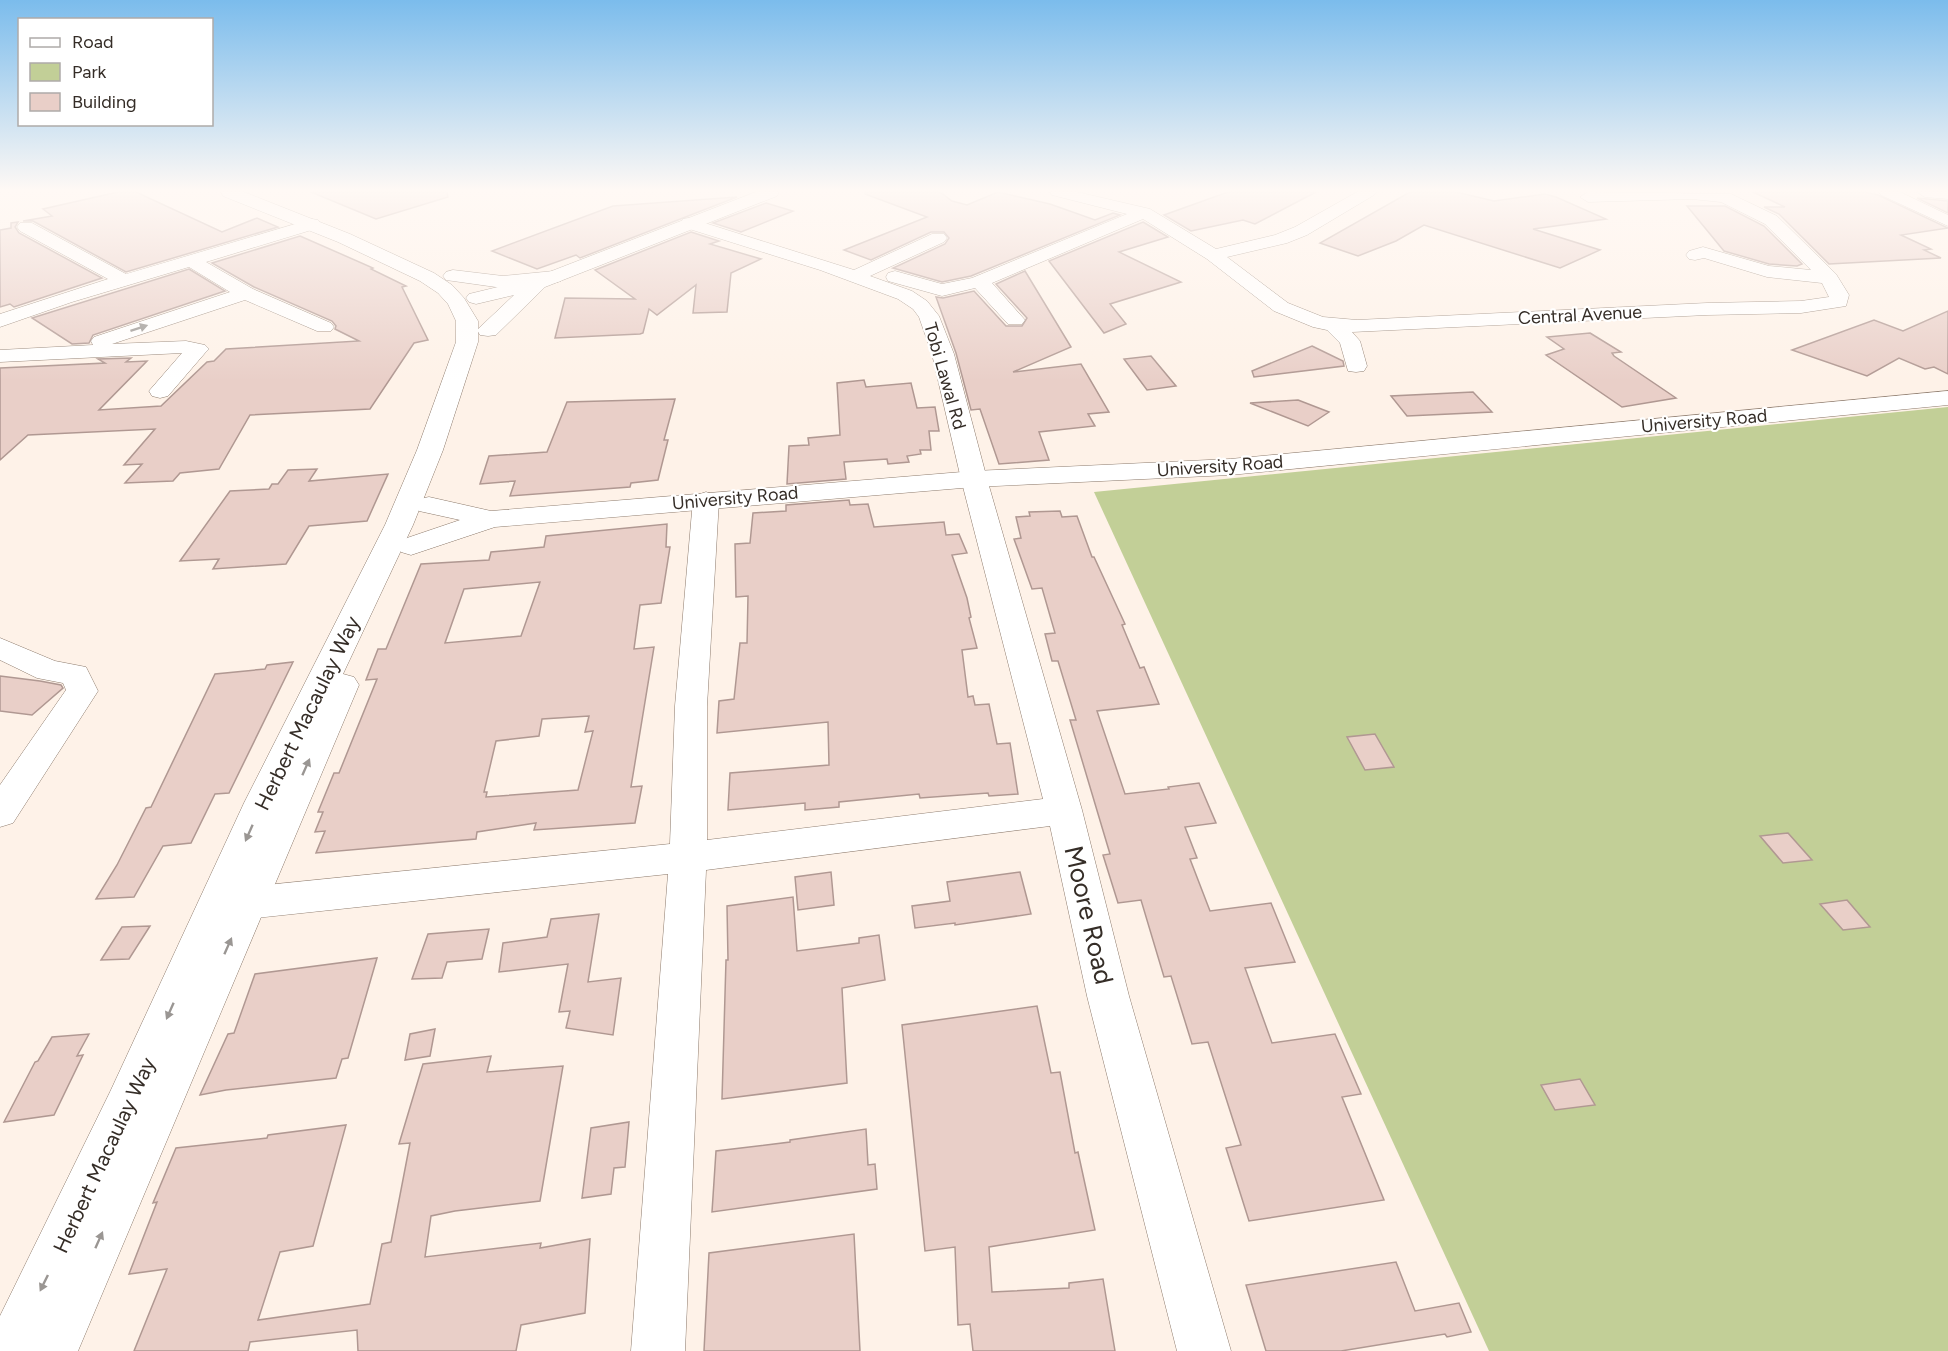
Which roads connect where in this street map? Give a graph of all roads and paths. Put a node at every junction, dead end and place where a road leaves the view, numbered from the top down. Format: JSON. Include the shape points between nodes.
{"nodes":[{"id":1,"x":78,"y":255,"type":"edge"},
{"id":2,"x":207,"y":255,"type":"edge"},
{"id":3,"x":381,"y":255,"type":"edge"},
{"id":4,"x":406,"y":255,"type":"edge"},
{"id":5,"x":608,"y":255,"type":"edge"},
{"id":6,"x":800,"y":255,"type":"edge"},
{"id":7,"x":901,"y":255,"type":"edge"},
{"id":8,"x":1043,"y":255,"type":"edge"},
{"id":9,"x":1213,"y":255,"type":"edge"},
{"id":10,"x":1713,"y":255,"type":"edge"},
{"id":11,"x":1806,"y":255,"type":"edge"},
{"id":12,"x":190,"y":260,"type":"junction"},
{"id":13,"x":862,"y":273,"type":"junction"},
{"id":14,"x":1829,"y":278,"type":"junction"},
{"id":15,"x":124,"y":280,"type":"junction"},
{"id":16,"x":546,"y":280,"type":"junction"},
{"id":17,"x":978,"y":282,"type":"junction"},
{"id":18,"x":464,"y":287,"type":"junction"},
{"id":19,"x":246,"y":293,"type":"junction"},
{"id":20,"x":1016,"y":320,"type":"dead end"},
{"id":21,"x":0,"y":321,"type":"edge"},
{"id":22,"x":1334,"y":325,"type":"junction"},
{"id":23,"x":324,"y":327,"type":"dead end"},
{"id":24,"x":488,"y":330,"type":"junction"},
{"id":25,"x":0,"y":339,"type":"edge"},
{"id":26,"x":0,"y":356,"type":"edge"},
{"id":27,"x":1356,"y":366,"type":"dead end"},
{"id":28,"x":160,"y":391,"type":"dead end"},
{"id":29,"x":1948,"y":398,"type":"edge"},
{"id":30,"x":974,"y":479,"type":"junction"},
{"id":31,"x":706,"y":500,"type":"junction"},
{"id":32,"x":429,"y":505,"type":"junction"},
{"id":33,"x":491,"y":519,"type":"junction"},
{"id":34,"x":411,"y":546,"type":"junction"},
{"id":35,"x":0,"y":648,"type":"edge"},
{"id":36,"x":1064,"y":810,"type":"junction"},
{"id":37,"x":0,"y":813,"type":"edge"},
{"id":38,"x":688,"y":857,"type":"junction"},
{"id":39,"x":246,"y":903,"type":"junction"},
{"id":40,"x":12,"y":1351,"type":"edge"},
{"id":41,"x":50,"y":1351,"type":"edge"},
{"id":42,"x":658,"y":1351,"type":"edge"},
{"id":43,"x":1204,"y":1351,"type":"edge"}],
"edges":[{"from":1,"to":15,"type":"street"},
{"from":2,"to":12,"type":"street"},
{"from":3,"to":40,"type":"main road","name":"Herbert Macaulay Way","one_way":true,"via":[[445,289],[467,321],[467,342],[399,525],[268,792],[127,1109]]},
{"from":4,"to":18,"type":"main road"},
{"from":5,"to":16,"type":"main road"},
{"from":6,"to":13,"type":"street","name":"Tobi Lawal Rd"},
{"from":7,"to":13,"type":"street"},
{"from":8,"to":17,"type":"street"},
{"from":9,"to":22,"type":"street","name":"Central Avenue","via":[[1281,307]]},
{"from":10,"to":14,"type":"street","via":[[1767,271]]},
{"from":11,"to":14,"type":"street","name":"Central Avenue"},
{"from":12,"to":15,"type":"street"},
{"from":12,"to":19,"type":"street"},
{"from":13,"to":17,"type":"street","via":[[942,290]]},
{"from":13,"to":30,"type":"street","name":"Tobi Lawal Rd","via":[[920,304],[929,316],[943,354]]},
{"from":14,"to":22,"type":"street","name":"Central Avenue","via":[[1839,302],[1801,307]]},
{"from":15,"to":21,"type":"street"},
{"from":16,"to":18,"type":"main road"},
{"from":16,"to":18,"type":"main road"},
{"from":16,"to":24,"type":"main road"},
{"from":17,"to":20,"type":"street"},
{"from":18,"to":24,"type":"main road"},
{"from":19,"to":23,"type":"street"},
{"from":25,"to":19,"type":"street","one_way":true,"via":[[48,339],[68,345],[95,343]]},
{"from":22,"to":27,"type":"street","via":[[1350,341]]},
{"from":24,"to":32,"type":"main road","name":"Herbert Macaulay Way"},
{"from":26,"to":28,"type":"street","via":[[198,349]]},
{"from":29,"to":30,"type":"main road","name":"University Road","via":[[1230,466]]},
{"from":30,"to":31,"type":"main road","name":"University Road"},
{"from":30,"to":36,"type":"street","name":"Moore Road"},
{"from":31,"to":33,"type":"main road","name":"University Road"},
{"from":31,"to":38,"type":"street","via":[[691,706]]},
{"from":32,"to":33,"type":"main road"},
{"from":32,"to":34,"type":"main road","name":"Herbert Macaulay Way"},
{"from":33,"to":34,"type":"main road"},
{"from":39,"to":34,"type":"main road","name":"Herbert Macaulay Way","one_way":true,"via":[[344,682]]},
{"from":35,"to":37,"type":"street","via":[[48,670],[75,675],[81,692]]},
{"from":36,"to":38,"type":"street"},
{"from":36,"to":43,"type":"street","name":"Moore Road","via":[[1108,996]]},
{"from":38,"to":39,"type":"street"},
{"from":38,"to":42,"type":"street"},
{"from":41,"to":39,"type":"main road","name":"Herbert Macaulay Way","one_way":true}]}
